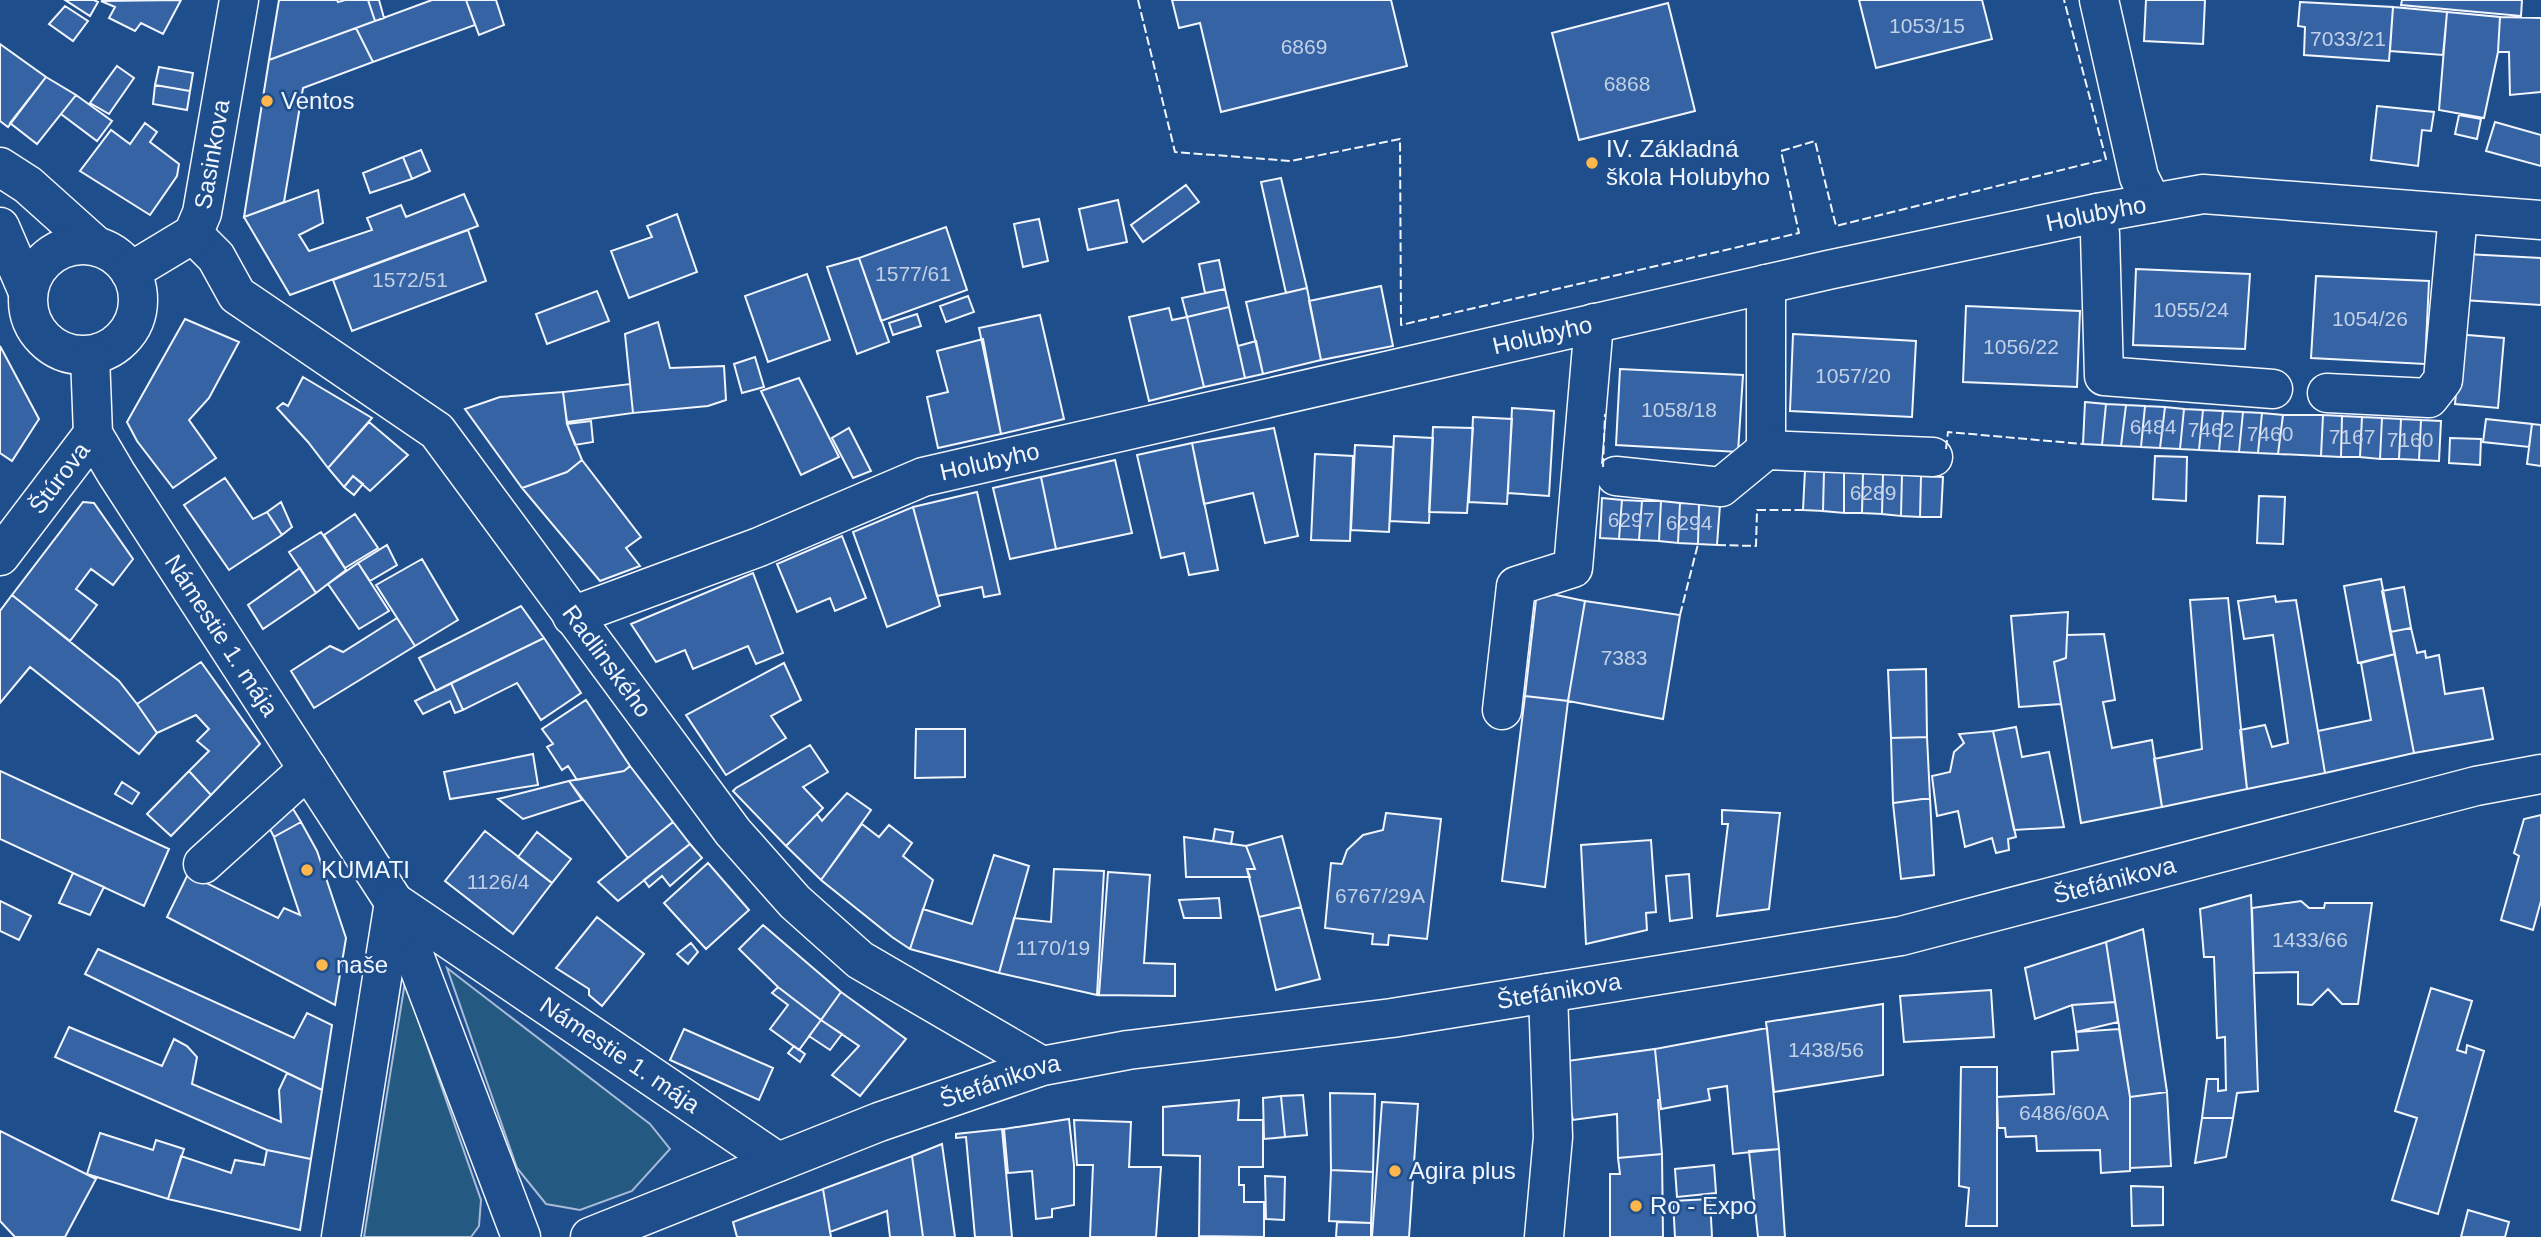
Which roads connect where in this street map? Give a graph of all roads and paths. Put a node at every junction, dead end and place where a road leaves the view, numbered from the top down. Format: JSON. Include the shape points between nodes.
{"nodes":[{"id":1,"x":239,"y":0,"type":"edge"},
{"id":2,"x":2099,"y":0,"type":"edge"},
{"id":3,"x":0,"y":167,"type":"edge"},
{"id":4,"x":2152,"y":203,"type":"junction"},
{"id":5,"x":2097,"y":213,"type":"junction"},
{"id":6,"x":2458,"y":214,"type":"junction"},
{"id":7,"x":2541,"y":220,"type":"edge"},
{"id":8,"x":0,"y":227,"type":"edge"},
{"id":9,"x":193,"y":234,"type":"junction"},
{"id":10,"x":96,"y":246,"type":"junction"},
{"id":11,"x":130,"y":272,"type":"junction"},
{"id":12,"x":1766,"y":284,"type":"junction"},
{"id":13,"x":28,"y":292,"type":"junction"},
{"id":14,"x":1594,"y":323,"type":"junction"},
{"id":15,"x":90,"y":356,"type":"junction"},
{"id":16,"x":2273,"y":389,"type":"dead end"},
{"id":17,"x":2327,"y":393,"type":"dead end"},
{"id":18,"x":93,"y":434,"type":"junction"},
{"id":19,"x":1766,"y":450,"type":"junction"},
{"id":20,"x":1933,"y":457,"type":"dead end"},
{"id":21,"x":1616,"y":476,"type":"dead end"},
{"id":22,"x":0,"y":556,"type":"edge"},
{"id":23,"x":572,"y":616,"type":"junction"},
{"id":24,"x":1502,"y":710,"type":"dead end"},
{"id":25,"x":308,"y":769,"type":"junction"},
{"id":26,"x":2541,"y":774,"type":"edge"},
{"id":27,"x":203,"y":864,"type":"dead end"},
{"id":28,"x":394,"y":902,"type":"junction"},
{"id":29,"x":1548,"y":993,"type":"junction"},
{"id":30,"x":1042,"y":1066,"type":"junction"},
{"id":31,"x":778,"y":1162,"type":"junction"},
{"id":32,"x":341,"y":1237,"type":"edge"},
{"id":33,"x":521,"y":1237,"type":"edge"},
{"id":34,"x":590,"y":1237,"type":"edge"},
{"id":35,"x":1544,"y":1237,"type":"edge"}],
"edges":[{"from":1,"to":9,"type":"street","name":"Sasinkova","via":[[202,213]]},
{"from":2,"to":4,"type":"street","via":[[2140,177]]},
{"from":3,"to":10,"type":"street","via":[[28,185]]},
{"from":4,"to":5,"type":"street","name":"Holubyho"},
{"from":4,"to":6,"type":"street","name":"Holubyho","via":[[2203,194]]},
{"from":5,"to":12,"type":"street","name":"Holubyho"},
{"from":5,"to":16,"type":"street","via":[[2104,376]]},
{"from":6,"to":7,"type":"street","name":"Holubyho"},
{"from":6,"to":17,"type":"street","via":[[2443,380],[2429,398]]},
{"from":8,"to":13,"type":"street"},
{"from":9,"to":11,"type":"street","name":"Sasinkova"},
{"from":9,"to":23,"type":"street","name":"Radlinského","via":[[216,257],[237,295],[438,431]]},
{"from":10,"to":11,"type":"street","via":[[116,256]]},
{"from":10,"to":13,"type":"street","via":[[74,246],[53,253],[37,268]]},
{"from":11,"to":15,"type":"street","via":[[137,293],[136,315],[127,334]]},
{"from":12,"to":14,"type":"street","name":"Holubyho"},
{"from":12,"to":19,"type":"street"},
{"from":13,"to":15,"type":"street","via":[[30,318],[43,340],[65,353]]},
{"from":14,"to":23,"type":"street","name":"Holubyho","via":[[923,477],[759,547]]},
{"from":14,"to":24,"type":"street","via":[[1573,568],[1516,586]]},
{"from":15,"to":18,"type":"street"},
{"from":18,"to":22,"type":"street","name":"Štúrova"},
{"from":18,"to":25,"type":"street","name":"Námestie 1. mája"},
{"from":19,"to":20,"type":"street"},
{"from":19,"to":21,"type":"street","via":[[1721,487]]},
{"from":23,"to":30,"type":"street","name":"Radlinského","via":[[733,832],[795,902],[860,960]]},
{"from":25,"to":27,"type":"street"},
{"from":25,"to":28,"type":"street","name":"Námestie 1. mája"},
{"from":26,"to":29,"type":"street","name":"Štefánikova","via":[[2476,786],[1901,936]]},
{"from":28,"to":31,"type":"street","name":"Námestie 1. mája"},
{"from":28,"to":32,"type":"street"},
{"from":28,"to":33,"type":"street","name":"Námestie 1. mája"},
{"from":29,"to":30,"type":"street","name":"Štefánikova","via":[[1392,1018],[1128,1050]]},
{"from":29,"to":35,"type":"street","via":[[1553,1137]]},
{"from":30,"to":31,"type":"street","name":"Štefánikova"},
{"from":31,"to":34,"type":"street","name":"Štefánikova"}]}
